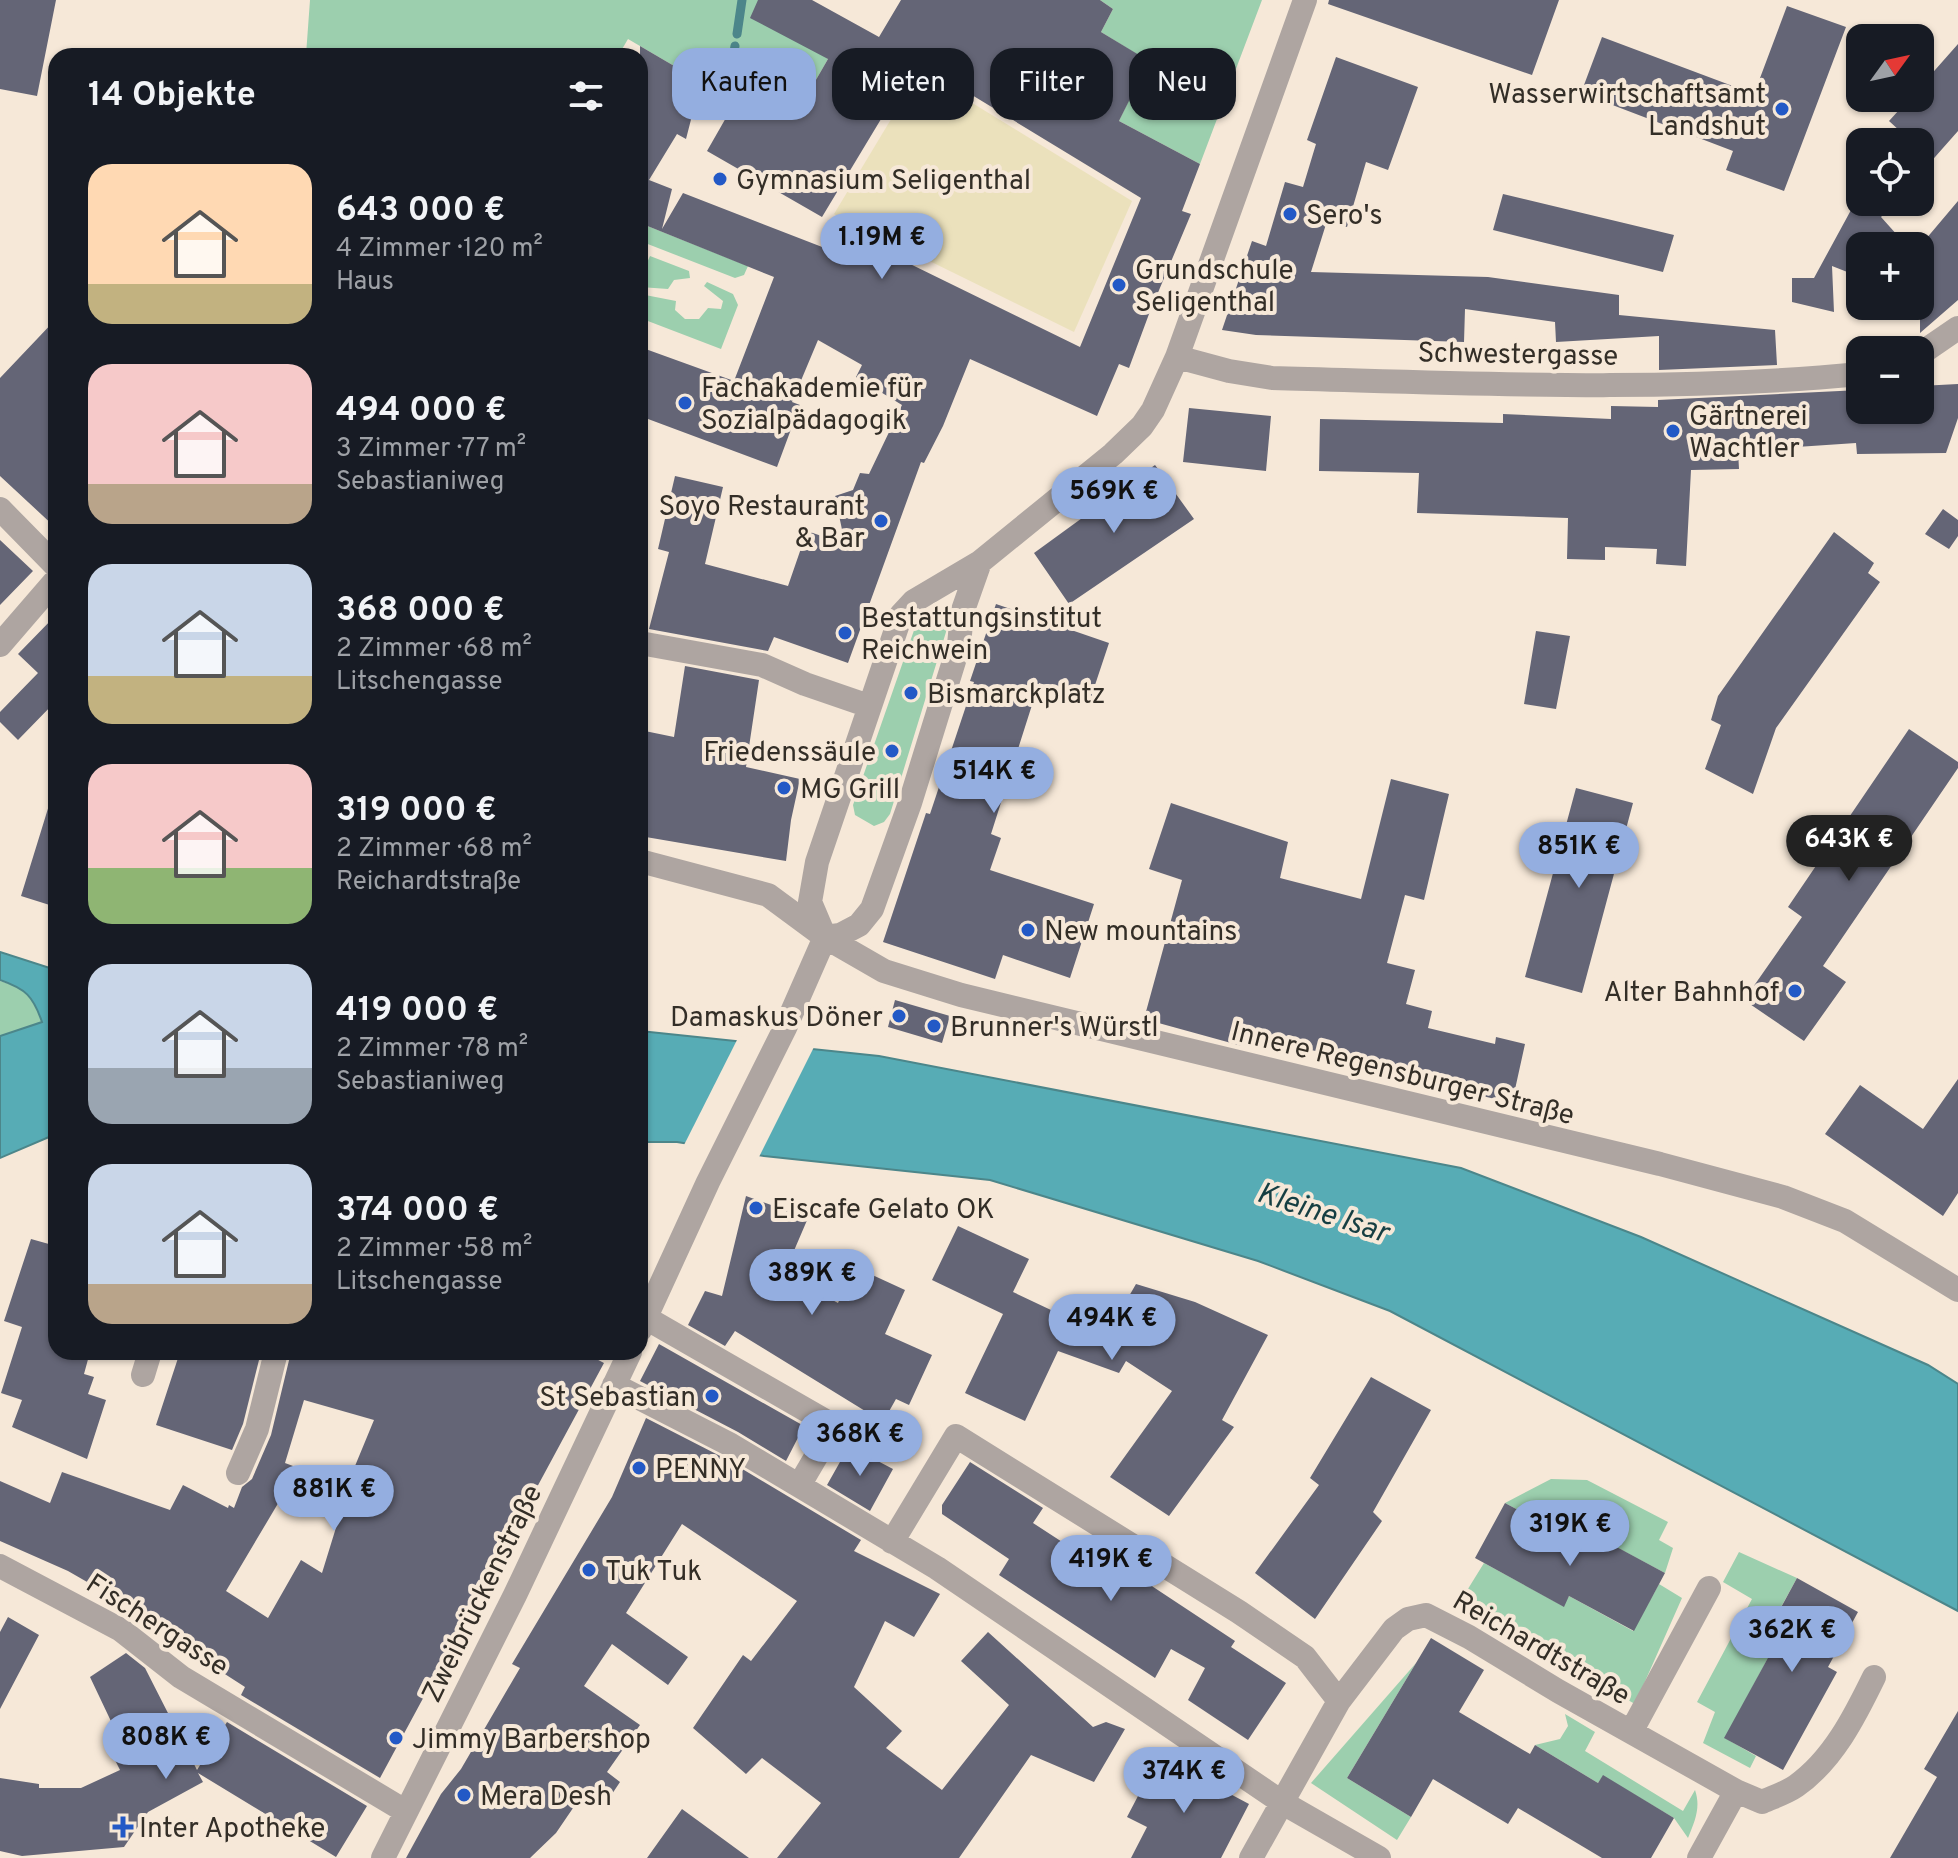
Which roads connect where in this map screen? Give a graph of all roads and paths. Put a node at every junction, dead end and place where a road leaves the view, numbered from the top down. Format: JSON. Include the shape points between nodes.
{"nodes":[{"id":1,"x":1305,"y":0,"type":"edge"},
{"id":2,"x":1958,"y":328,"type":"edge"},
{"id":3,"x":1934,"y":344,"type":"edge"},
{"id":4,"x":1177,"y":357,"type":"junction"},
{"id":5,"x":1846,"y":375,"type":"edge"},
{"id":6,"x":0,"y":509,"type":"edge"},
{"id":7,"x":48,"y":558,"type":"edge"},
{"id":8,"x":980,"y":562,"type":"junction"},
{"id":9,"x":48,"y":589,"type":"edge"},
{"id":10,"x":917,"y":600,"type":"junction"},
{"id":11,"x":961,"y":618,"type":"junction"},
{"id":12,"x":648,"y":644,"type":"edge"},
{"id":13,"x":0,"y":645,"type":"edge"},
{"id":14,"x":869,"y":706,"type":"junction"},
{"id":15,"x":648,"y":863,"type":"edge"},
{"id":16,"x":825,"y":937,"type":"junction"},
{"id":17,"x":1958,"y":1290,"type":"edge"},
{"id":18,"x":648,"y":1313,"type":"edge"},
{"id":19,"x":648,"y":1327,"type":"edge"},
{"id":20,"x":274,"y":1360,"type":"edge"},
{"id":21,"x":626,"y":1360,"type":"edge"},
{"id":22,"x":614,"y":1385,"type":"junction"},
{"id":23,"x":238,"y":1473,"type":"dead end"},
{"id":24,"x":800,"y":1484,"type":"junction"},
{"id":25,"x":892,"y":1542,"type":"junction"},
{"id":26,"x":0,"y":1566,"type":"edge"},
{"id":27,"x":1709,"y":1588,"type":"dead end"},
{"id":28,"x":1874,"y":1677,"type":"dead end"},
{"id":29,"x":1339,"y":1701,"type":"junction"},
{"id":30,"x":1631,"y":1732,"type":"junction"},
{"id":31,"x":1736,"y":1791,"type":"junction"},
{"id":32,"x":1283,"y":1803,"type":"junction"},
{"id":33,"x":405,"y":1811,"type":"junction"},
{"id":34,"x":383,"y":1858,"type":"edge"},
{"id":35,"x":1251,"y":1858,"type":"edge"},
{"id":36,"x":1379,"y":1858,"type":"edge"},
{"id":37,"x":1699,"y":1858,"type":"edge"}],
"edges":[{"from":1,"to":4,"type":"street"},
{"from":2,"to":3,"type":"street"},
{"from":4,"to":5,"type":"street","name":"Schwestergasse","via":[[1229,371],[1301,379],[1566,385]]},
{"from":4,"to":8,"type":"street","via":[[1142,426]]},
{"from":6,"to":7,"type":"street"},
{"from":8,"to":10,"type":"street"},
{"from":8,"to":11,"type":"street"},
{"from":9,"to":13,"type":"street"},
{"from":10,"to":11,"type":"street","via":[[942,602]]},
{"from":10,"to":14,"type":"street","via":[[901,615]]},
{"from":11,"to":16,"type":"street","via":[[955,659],[872,909],[859,925]]},
{"from":12,"to":14,"type":"street","via":[[762,665]]},
{"from":14,"to":16,"type":"street","via":[[810,889],[813,915]]},
{"from":15,"to":16,"type":"street","name":"Innere Regensburger Straße","via":[[768,895]]},
{"from":16,"to":17,"type":"street","name":"Innere Regensburger Straße","via":[[884,971],[961,995],[1783,1197],[1845,1221]]},
{"from":16,"to":18,"type":"street"},
{"from":19,"to":24,"type":"street","via":[[834,1426]]},
{"from":20,"to":23,"type":"street","via":[[257,1429]]},
{"from":21,"to":22,"type":"street","name":"Zweibrückenstraße"},
{"from":22,"to":24,"type":"street"},
{"from":22,"to":33,"type":"street","name":"Zweibrückenstraße"},
{"from":24,"to":25,"type":"street"},
{"from":25,"to":29,"type":"street","via":[[956,1436],[1305,1657]]},
{"from":25,"to":32,"type":"street"},
{"from":26,"to":33,"type":"street","name":"Fischergasse","via":[[121,1630],[181,1677]]},
{"from":27,"to":30,"type":"street","name":"Reichardtstraße"},
{"from":28,"to":31,"type":"street","name":"Reichardtstraße","via":[[1853,1720],[1796,1786],[1762,1802]]},
{"from":29,"to":30,"type":"street","name":"Reichardtstraße","via":[[1394,1629],[1426,1615]]},
{"from":29,"to":32,"type":"street","name":"Reichardtstraße"},
{"from":30,"to":31,"type":"street","name":"Reichardtstraße"},
{"from":31,"to":37,"type":"street"},
{"from":32,"to":35,"type":"street","name":"Reichardtstraße"},
{"from":32,"to":36,"type":"street"},
{"from":33,"to":34,"type":"street","name":"Zweibrückenstraße"}]}
